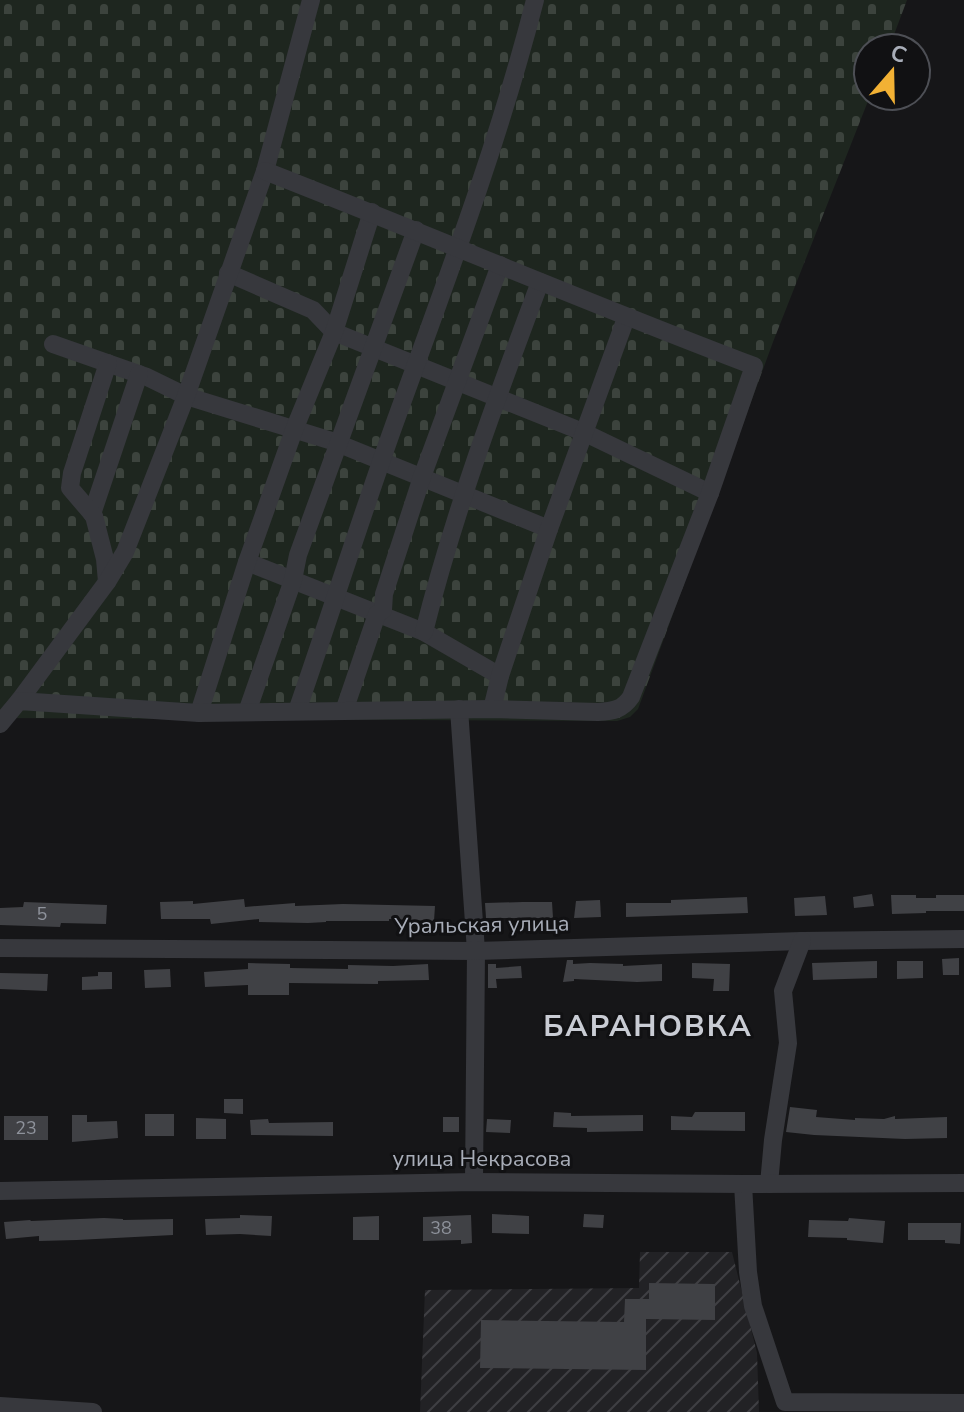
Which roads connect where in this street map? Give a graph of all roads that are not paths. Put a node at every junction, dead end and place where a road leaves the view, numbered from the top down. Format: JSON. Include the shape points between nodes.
{"nodes":[{"id":1,"x":311,"y":0,"type":"edge"},
{"id":2,"x":535,"y":0,"type":"edge"},
{"id":3,"x":265,"y":171,"type":"junction"},
{"id":4,"x":372,"y":212,"type":"junction"},
{"id":5,"x":416,"y":230,"type":"junction"},
{"id":6,"x":458,"y":248,"type":"junction"},
{"id":7,"x":500,"y":265,"type":"junction"},
{"id":8,"x":228,"y":273,"type":"junction"},
{"id":9,"x":540,"y":282,"type":"junction"},
{"id":10,"x":626,"y":318,"type":"junction"},
{"id":11,"x":334,"y":332,"type":"junction"},
{"id":12,"x":53,"y":344,"type":"dead end"},
{"id":13,"x":372,"y":347,"type":"junction"},
{"id":14,"x":108,"y":363,"type":"junction"},
{"id":15,"x":416,"y":365,"type":"junction"},
{"id":16,"x":139,"y":374,"type":"junction"},
{"id":17,"x":458,"y":382,"type":"junction"},
{"id":18,"x":186,"y":396,"type":"junction"},
{"id":19,"x":496,"y":398,"type":"junction"},
{"id":20,"x":294,"y":430,"type":"junction"},
{"id":21,"x":583,"y":432,"type":"junction"},
{"id":22,"x":338,"y":443,"type":"junction"},
{"id":23,"x":382,"y":461,"type":"junction"},
{"id":24,"x":422,"y":477,"type":"junction"},
{"id":25,"x":463,"y":493,"type":"junction"},
{"id":26,"x":710,"y":493,"type":"junction"},
{"id":27,"x":92,"y":514,"type":"junction"},
{"id":28,"x":549,"y":529,"type":"junction"},
{"id":29,"x":247,"y":562,"type":"junction"},
{"id":30,"x":293,"y":580,"type":"junction"},
{"id":31,"x":107,"y":582,"type":"junction"},
{"id":32,"x":336,"y":598,"type":"junction"},
{"id":33,"x":377,"y":614,"type":"junction"},
{"id":34,"x":424,"y":632,"type":"junction"},
{"id":35,"x":500,"y":676,"type":"junction"},
{"id":36,"x":19,"y":701,"type":"junction"},
{"id":37,"x":459,"y":709,"type":"junction"},
{"id":38,"x":492,"y":709,"type":"junction"},
{"id":39,"x":297,"y":711,"type":"junction"},
{"id":40,"x":344,"y":711,"type":"junction"},
{"id":41,"x":247,"y":712,"type":"junction"},
{"id":42,"x":199,"y":713,"type":"junction"},
{"id":43,"x":0,"y":724,"type":"edge"},
{"id":44,"x":964,"y":939,"type":"edge"},
{"id":45,"x":802,"y":941,"type":"junction"},
{"id":46,"x":0,"y":948,"type":"edge"},
{"id":47,"x":476,"y":951,"type":"junction"},
{"id":48,"x":474,"y":1182,"type":"junction"},
{"id":49,"x":964,"y":1183,"type":"edge"},
{"id":50,"x":743,"y":1184,"type":"junction"},
{"id":51,"x":769,"y":1184,"type":"junction"},
{"id":52,"x":0,"y":1191,"type":"edge"},
{"id":53,"x":964,"y":1403,"type":"edge"},
{"id":54,"x":0,"y":1406,"type":"edge"},
{"id":55,"x":93,"y":1412,"type":"edge"}],
"edges":[{"from":1,"to":3,"type":"street"},
{"from":2,"to":6,"type":"street","via":[[502,121]]},
{"from":3,"to":4,"type":"street"},
{"from":3,"to":8,"type":"street"},
{"from":4,"to":5,"type":"street"},
{"from":4,"to":11,"type":"street"},
{"from":5,"to":6,"type":"street"},
{"from":5,"to":13,"type":"street"},
{"from":6,"to":7,"type":"street"},
{"from":6,"to":15,"type":"street"},
{"from":7,"to":9,"type":"street"},
{"from":7,"to":17,"type":"street"},
{"from":8,"to":11,"type":"street","via":[[313,310]]},
{"from":8,"to":18,"type":"street"},
{"from":9,"to":10,"type":"street"},
{"from":9,"to":19,"type":"street"},
{"from":10,"to":21,"type":"street"},
{"from":10,"to":26,"type":"street","via":[[754,366]]},
{"from":11,"to":13,"type":"street"},
{"from":11,"to":20,"type":"street"},
{"from":12,"to":14,"type":"street"},
{"from":13,"to":15,"type":"street"},
{"from":13,"to":22,"type":"street"},
{"from":14,"to":16,"type":"street"},
{"from":14,"to":27,"type":"street","via":[[70,488]]},
{"from":15,"to":17,"type":"street"},
{"from":15,"to":23,"type":"street"},
{"from":16,"to":18,"type":"street"},
{"from":16,"to":27,"type":"street"},
{"from":17,"to":19,"type":"street"},
{"from":17,"to":24,"type":"street"},
{"from":18,"to":20,"type":"street"},
{"from":18,"to":31,"type":"street","via":[[125,552]]},
{"from":19,"to":21,"type":"street"},
{"from":19,"to":25,"type":"street"},
{"from":20,"to":22,"type":"street"},
{"from":20,"to":29,"type":"street"},
{"from":21,"to":26,"type":"street"},
{"from":21,"to":28,"type":"street"},
{"from":22,"to":23,"type":"street"},
{"from":22,"to":30,"type":"street"},
{"from":23,"to":24,"type":"street"},
{"from":23,"to":32,"type":"street"},
{"from":24,"to":25,"type":"street"},
{"from":24,"to":33,"type":"street","via":[[383,610]]},
{"from":25,"to":28,"type":"street"},
{"from":25,"to":34,"type":"street"},
{"from":26,"to":38,"type":"street","via":[[627,703],[598,712]]},
{"from":27,"to":31,"type":"street"},
{"from":28,"to":35,"type":"street"},
{"from":29,"to":30,"type":"street"},
{"from":29,"to":42,"type":"street"},
{"from":30,"to":32,"type":"street"},
{"from":30,"to":41,"type":"street"},
{"from":31,"to":36,"type":"street"},
{"from":32,"to":33,"type":"street"},
{"from":32,"to":39,"type":"street"},
{"from":33,"to":34,"type":"street"},
{"from":33,"to":40,"type":"street"},
{"from":34,"to":35,"type":"street"},
{"from":35,"to":38,"type":"street"},
{"from":36,"to":42,"type":"street"},
{"from":36,"to":43,"type":"street"},
{"from":37,"to":38,"type":"street"},
{"from":37,"to":40,"type":"street"},
{"from":37,"to":47,"type":"street"},
{"from":39,"to":40,"type":"street"},
{"from":39,"to":41,"type":"street"},
{"from":41,"to":42,"type":"street"},
{"from":44,"to":45,"type":"street","name":"Уральская улица"},
{"from":45,"to":47,"type":"street","name":"Уральская улица"},
{"from":45,"to":51,"type":"street","via":[[783,991],[788,1043]]},
{"from":46,"to":47,"type":"street","name":"Уральская улица"},
{"from":47,"to":48,"type":"street"},
{"from":48,"to":50,"type":"street","name":"улица Некрасова"},
{"from":48,"to":52,"type":"street","name":"улица Некрасова"},
{"from":49,"to":51,"type":"street","name":"улица Некрасова"},
{"from":50,"to":51,"type":"street","name":"улица Некрасова"},
{"from":50,"to":53,"type":"street","via":[[753,1306],[785,1402]]},
{"from":54,"to":55,"type":"street"}]}
